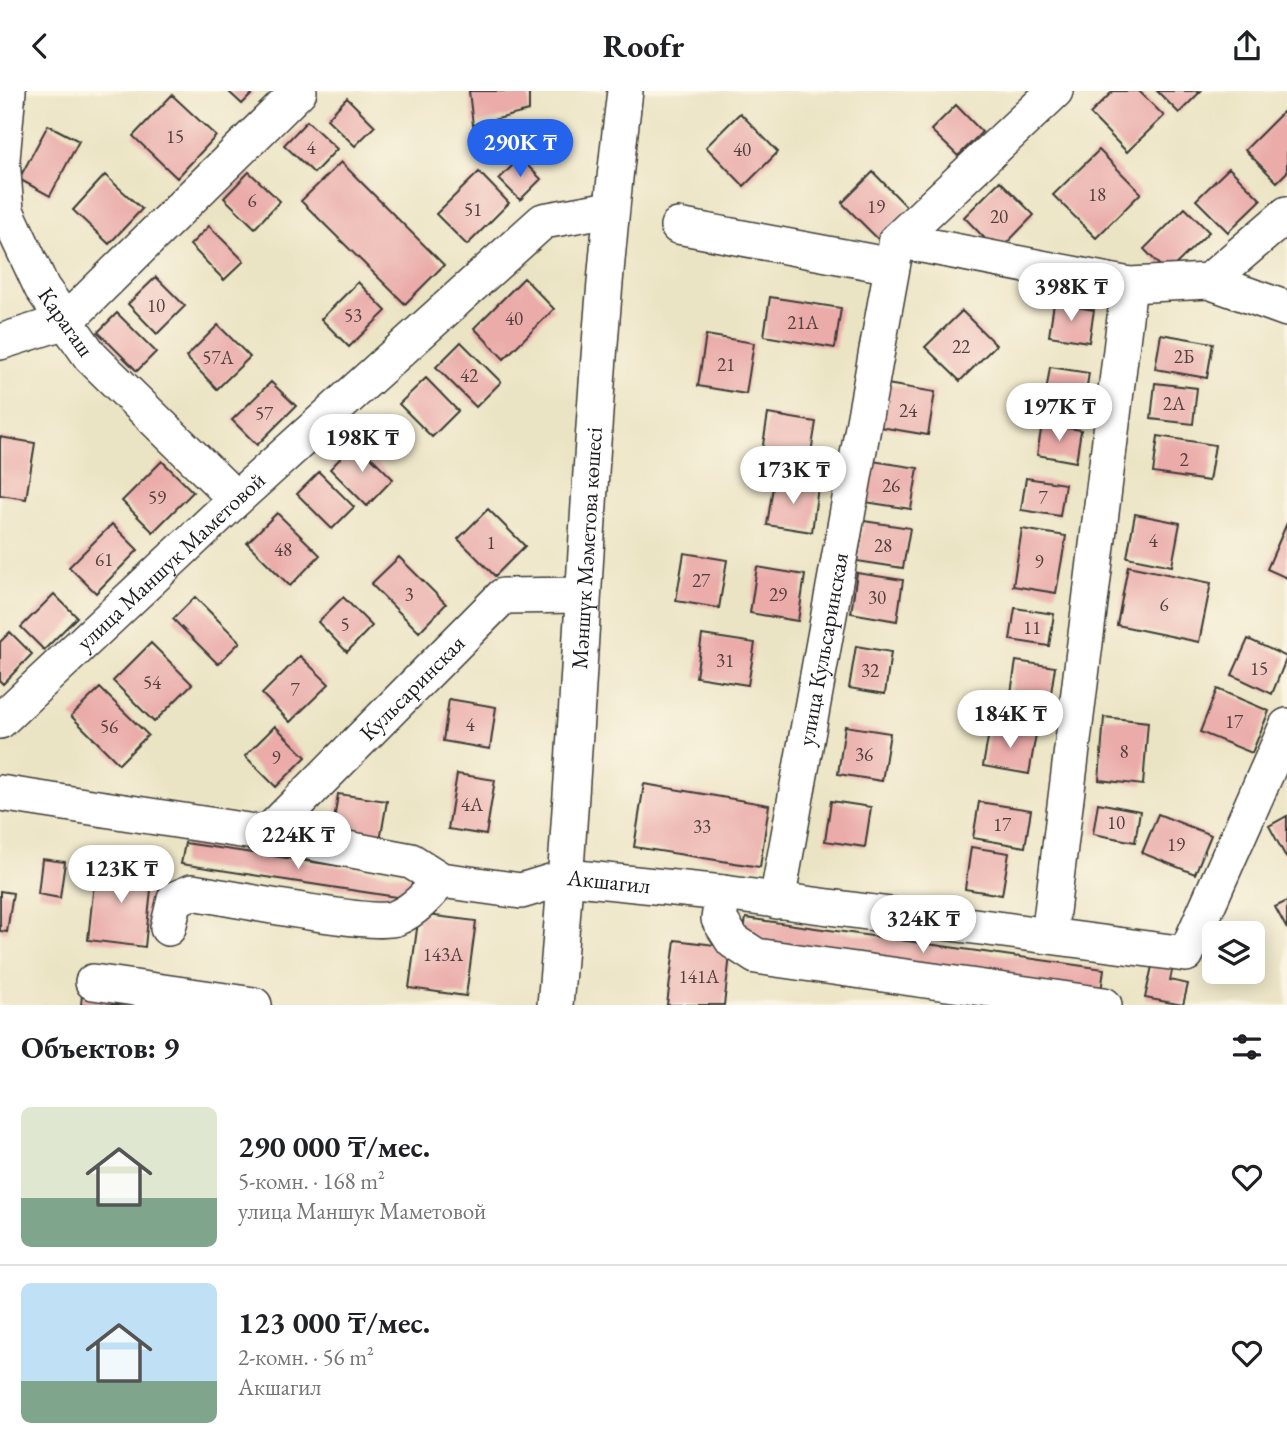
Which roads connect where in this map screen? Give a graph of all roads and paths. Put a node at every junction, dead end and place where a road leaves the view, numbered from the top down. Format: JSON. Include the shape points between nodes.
{"nodes":[{"id":1,"x":299,"y":91,"type":"edge"},
{"id":2,"x":625,"y":91,"type":"edge"},
{"id":3,"x":1055,"y":91,"type":"edge"},
{"id":4,"x":5,"y":102,"type":"edge"},
{"id":5,"x":610,"y":209,"type":"junction"},
{"id":6,"x":1287,"y":214,"type":"edge"},
{"id":7,"x":678,"y":226,"type":"dead end"},
{"id":8,"x":894,"y":253,"type":"junction"},
{"id":9,"x":1209,"y":281,"type":"junction"},
{"id":10,"x":1129,"y":285,"type":"junction"},
{"id":11,"x":1287,"y":309,"type":"edge"},
{"id":12,"x":65,"y":321,"type":"junction"},
{"id":13,"x":0,"y":342,"type":"edge"},
{"id":14,"x":236,"y":499,"type":"junction"},
{"id":15,"x":583,"y":595,"type":"junction"},
{"id":16,"x":0,"y":721,"type":"edge"},
{"id":17,"x":1287,"y":726,"type":"edge"},
{"id":18,"x":0,"y":793,"type":"edge"},
{"id":19,"x":267,"y":834,"type":"junction"},
{"id":20,"x":566,"y":877,"type":"junction"},
{"id":21,"x":442,"y":880,"type":"junction"},
{"id":22,"x":723,"y":893,"type":"junction"},
{"id":23,"x":777,"y":901,"type":"junction"},
{"id":24,"x":168,"y":928,"type":"dead end"},
{"id":25,"x":1049,"y":936,"type":"junction"},
{"id":26,"x":93,"y":982,"type":"dead end"},
{"id":27,"x":897,"y":991,"type":"edge"},
{"id":28,"x":254,"y":1005,"type":"edge"},
{"id":29,"x":555,"y":1005,"type":"edge"},
{"id":30,"x":1104,"y":1005,"type":"edge"}],
"edges":[{"from":1,"to":12,"type":"street"},
{"from":2,"to":5,"type":"street","name":"Мәншүк Мәметова көшесі"},
{"from":3,"to":8,"type":"street"},
{"from":4,"to":12,"type":"street","name":"Карагаш","via":[[2,159],[6,211],[42,288]]},
{"from":5,"to":14,"type":"street","name":"улица Маншук Маметовой","via":[[543,221]]},
{"from":5,"to":15,"type":"street","name":"Мәншүк Мәметова көшесі"},
{"from":6,"to":9,"type":"street"},
{"from":7,"to":8,"type":"street"},
{"from":8,"to":10,"type":"street"},
{"from":8,"to":23,"type":"street","name":"улица Кульсаринская"},
{"from":9,"to":10,"type":"street"},
{"from":9,"to":11,"type":"street"},
{"from":10,"to":25,"type":"street"},
{"from":12,"to":13,"type":"street"},
{"from":12,"to":14,"type":"street","name":"Карагаш","via":[[91,358]]},
{"from":14,"to":16,"type":"street","name":"улица Маншук Маметовой"},
{"from":15,"to":19,"type":"street","name":"Кульсаринская","via":[[503,596]]},
{"from":15,"to":20,"type":"street","name":"Мәншүк Мәметова көшесі"},
{"from":17,"to":25,"type":"street","name":"Акшагил","via":[[1186,954]]},
{"from":18,"to":19,"type":"street","name":"Акшагил"},
{"from":19,"to":21,"type":"street","name":"Акшагил","via":[[411,861]]},
{"from":20,"to":21,"type":"street","name":"Акшагил","via":[[520,891]]},
{"from":20,"to":22,"type":"street","name":"Акшагил"},
{"from":20,"to":29,"type":"street","name":"Мәншүк Мәметова көшесі"},
{"from":21,"to":24,"type":"street","via":[[416,907],[394,920],[361,919],[192,892],[175,899]]},
{"from":22,"to":23,"type":"street","name":"Акшагил"},
{"from":22,"to":27,"type":"street","via":[[719,919],[733,941],[756,956]]},
{"from":23,"to":25,"type":"street","name":"Акшагил"},
{"from":26,"to":28,"type":"street"},
{"from":27,"to":30,"type":"street"}]}
